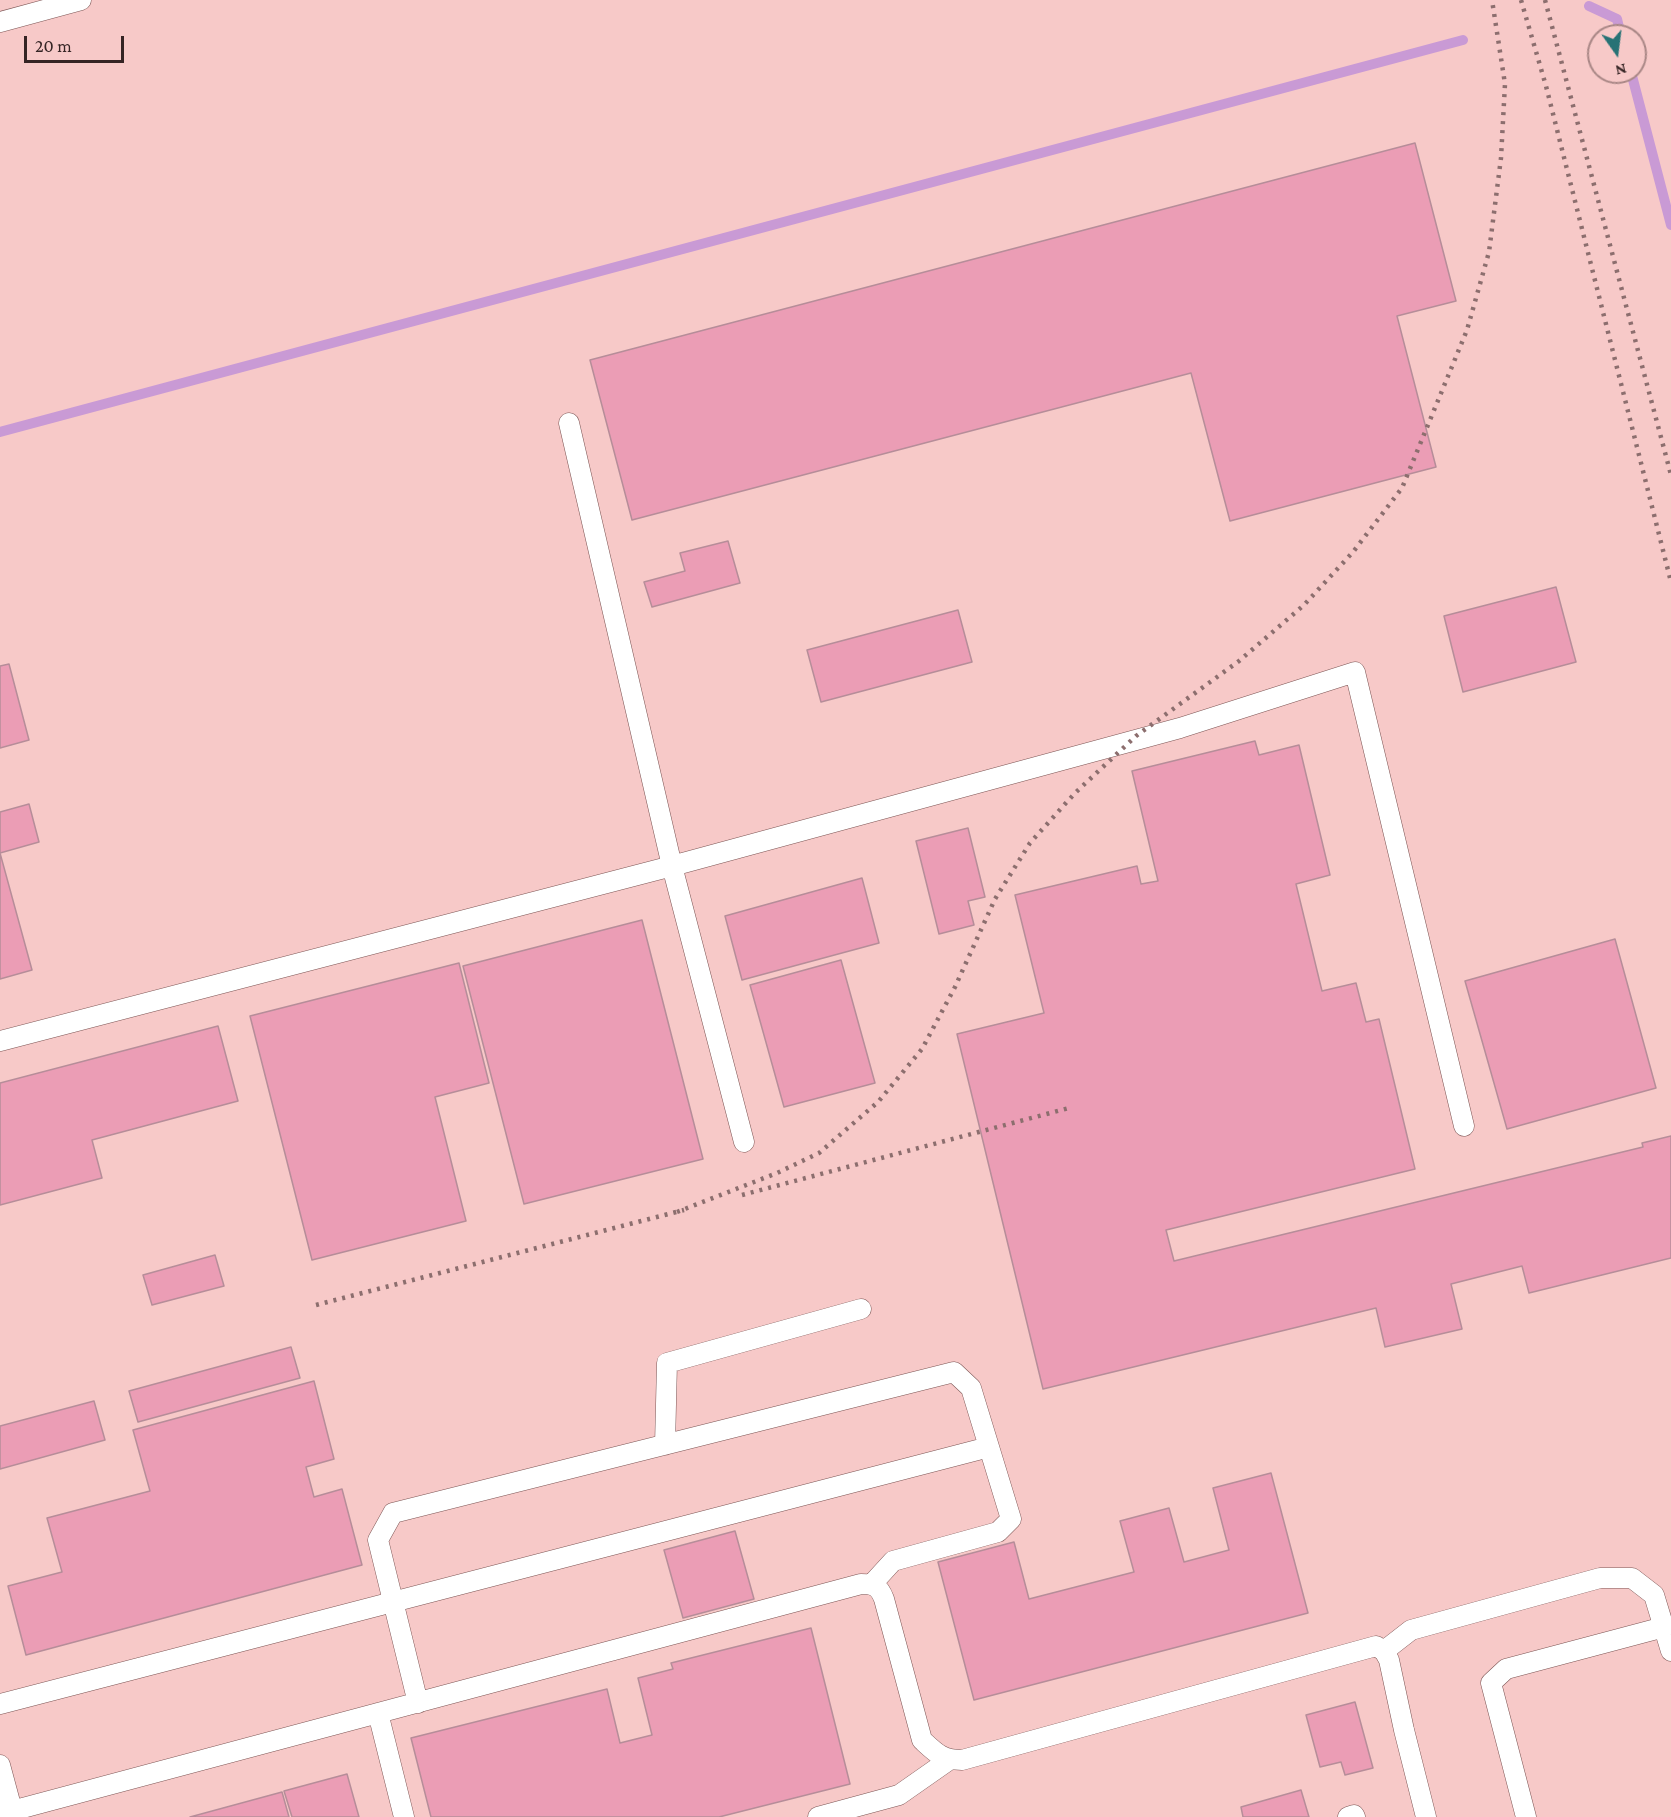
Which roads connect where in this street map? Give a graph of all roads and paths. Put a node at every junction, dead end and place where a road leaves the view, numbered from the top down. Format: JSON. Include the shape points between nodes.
{"nodes":[{"id":1,"x":81,"y":0,"type":"edge"},
{"id":2,"x":0,"y":22,"type":"edge"},
{"id":3,"x":569,"y":423,"type":"dead end"},
{"id":4,"x":672,"y":866,"type":"junction"},
{"id":5,"x":0,"y":1041,"type":"edge"},
{"id":6,"x":1464,"y":1126,"type":"dead end"},
{"id":7,"x":744,"y":1142,"type":"dead end"},
{"id":8,"x":861,"y":1309,"type":"dead end"},
{"id":9,"x":665,"y":1445,"type":"junction"},
{"id":10,"x":989,"y":1447,"type":"junction"},
{"id":11,"x":872,"y":1584,"type":"junction"},
{"id":12,"x":393,"y":1602,"type":"junction"},
{"id":13,"x":1664,"y":1627,"type":"junction"},
{"id":14,"x":1384,"y":1651,"type":"junction"},
{"id":15,"x":1671,"y":1651,"type":"edge"},
{"id":16,"x":418,"y":1703,"type":"junction"},
{"id":17,"x":0,"y":1704,"type":"edge"},
{"id":18,"x":378,"y":1713,"type":"junction"},
{"id":19,"x":949,"y":1760,"type":"junction"},
{"id":20,"x":0,"y":1765,"type":"edge"},
{"id":21,"x":9,"y":1814,"type":"edge"},
{"id":22,"x":404,"y":1817,"type":"edge"},
{"id":23,"x":818,"y":1817,"type":"edge"},
{"id":24,"x":1348,"y":1817,"type":"edge"},
{"id":25,"x":1355,"y":1817,"type":"edge"},
{"id":26,"x":1426,"y":1817,"type":"edge"},
{"id":27,"x":1526,"y":1817,"type":"edge"}],
"edges":[{"from":1,"to":2,"type":"lane"},
{"from":3,"to":4,"type":"lane"},
{"from":4,"to":5,"type":"lane"},
{"from":4,"to":6,"type":"lane","via":[[1180,728],[1355,672]]},
{"from":4,"to":7,"type":"lane"},
{"from":8,"to":9,"type":"lane","via":[[667,1363]]},
{"from":9,"to":10,"type":"lane","via":[[954,1372],[971,1388]]},
{"from":9,"to":12,"type":"lane","via":[[393,1513],[378,1540]]},
{"from":10,"to":11,"type":"lane","via":[[1011,1519],[998,1532],[893,1561]]},
{"from":10,"to":12,"type":"lane"},
{"from":11,"to":16,"type":"lane"},
{"from":11,"to":19,"type":"lane","via":[[880,1589],[884,1599],[922,1740]]},
{"from":12,"to":16,"type":"lane"},
{"from":12,"to":17,"type":"lane"},
{"from":13,"to":14,"type":"lane","via":[[1654,1595],[1632,1578],[1600,1578],[1411,1630]]},
{"from":13,"to":15,"type":"lane"},
{"from":13,"to":27,"type":"lane","via":[[1506,1669],[1491,1683]]},
{"from":14,"to":19,"type":"lane","via":[[1376,1646],[962,1760]]},
{"from":14,"to":26,"type":"lane"},
{"from":16,"to":18,"type":"lane"},
{"from":18,"to":21,"type":"lane"},
{"from":18,"to":22,"type":"lane"},
{"from":19,"to":23,"type":"lane","via":[[899,1795]]},
{"from":20,"to":21,"type":"lane"},
{"from":24,"to":25,"type":"lane"}]}
